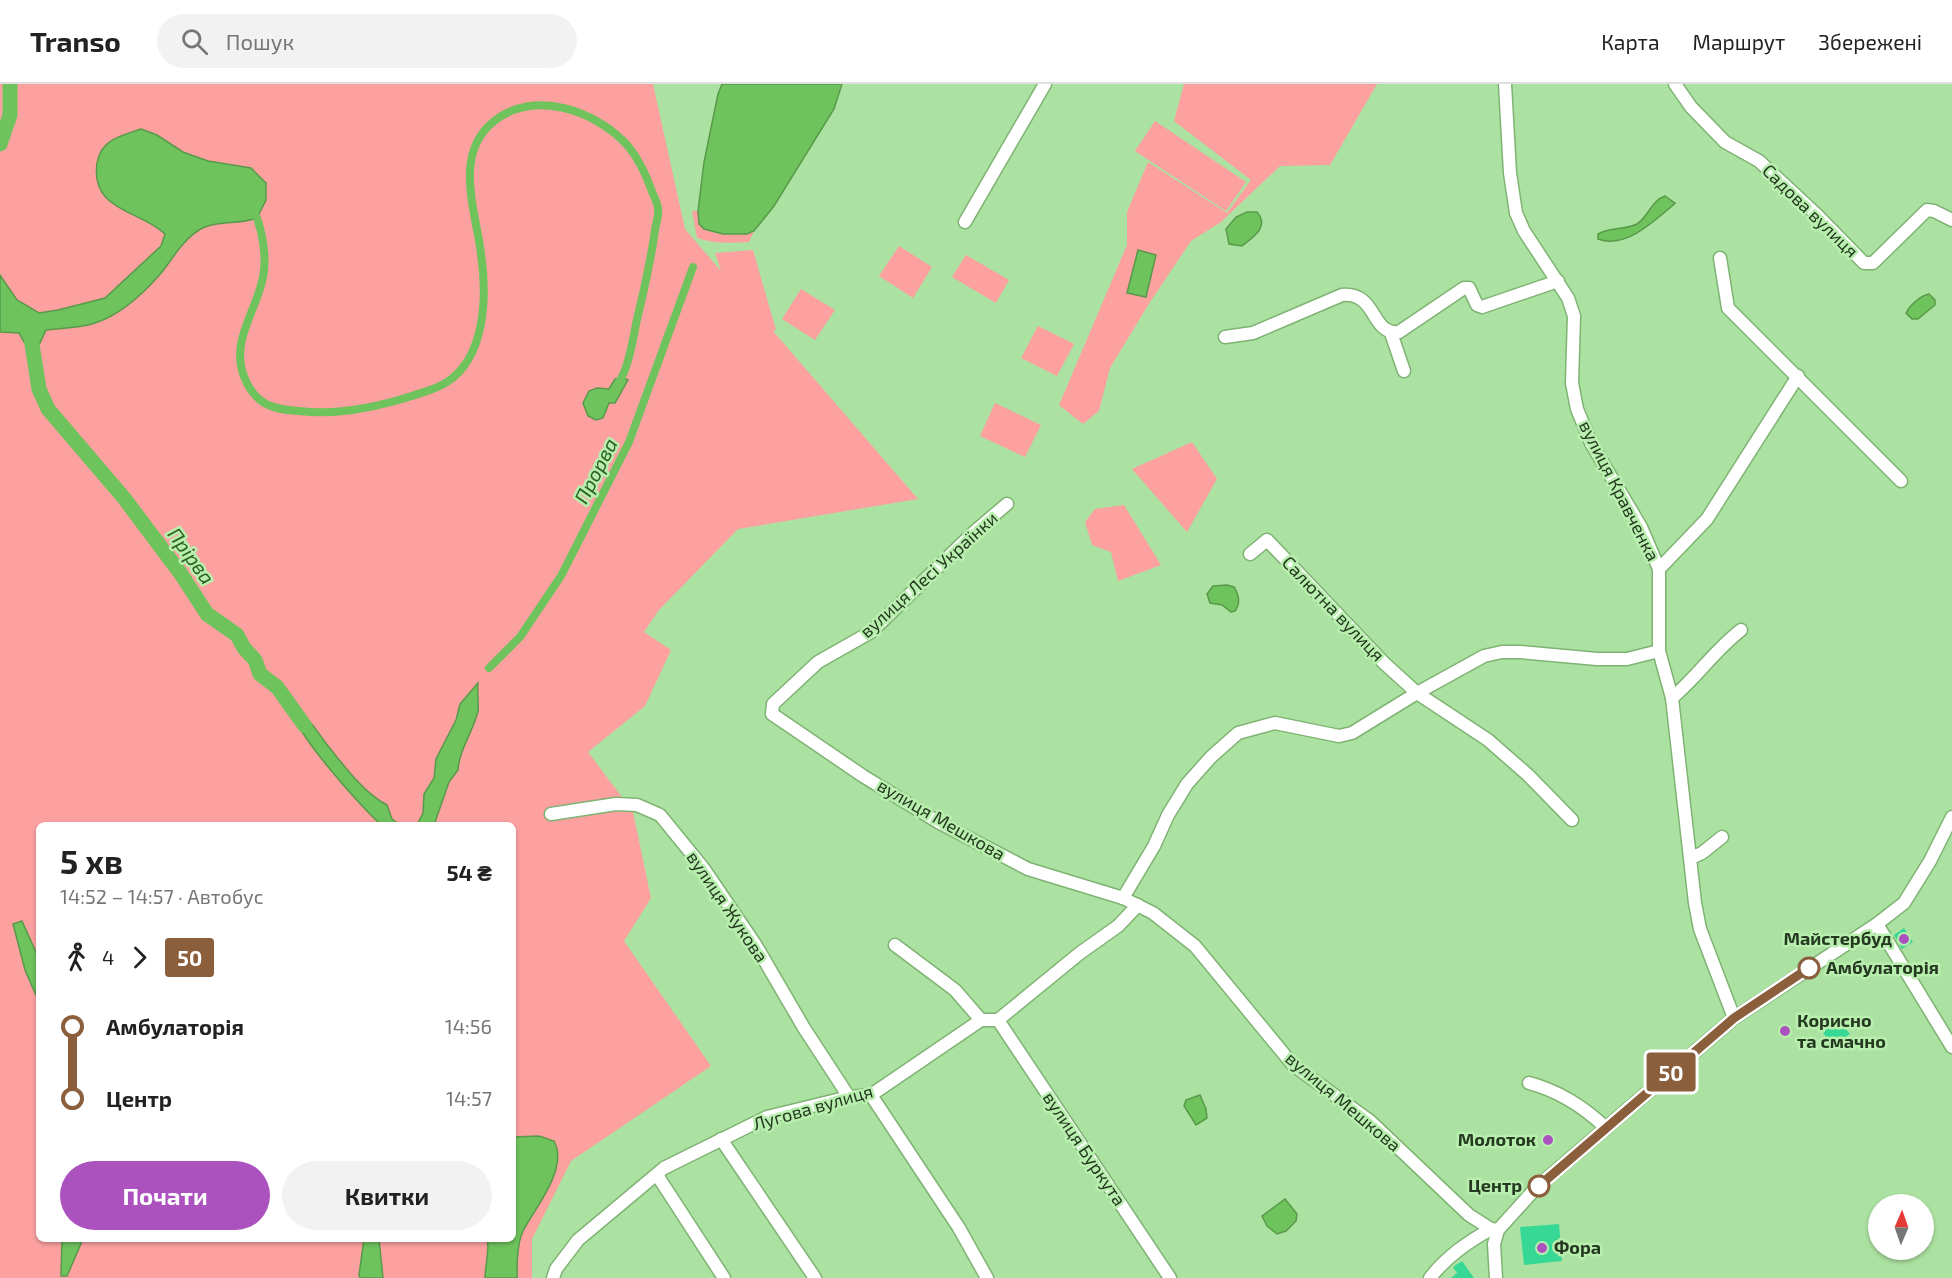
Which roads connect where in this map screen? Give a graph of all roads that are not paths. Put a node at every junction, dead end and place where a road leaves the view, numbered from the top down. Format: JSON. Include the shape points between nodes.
{"nodes":[{"id":1,"x":1045,"y":84,"type":"edge"},
{"id":2,"x":1505,"y":84,"type":"edge"},
{"id":3,"x":1675,"y":84,"type":"edge"},
{"id":4,"x":1952,"y":220,"type":"edge"},
{"id":5,"x":965,"y":222,"type":"dead end"},
{"id":6,"x":1720,"y":258,"type":"dead end"},
{"id":7,"x":1558,"y":281,"type":"junction"},
{"id":8,"x":1391,"y":333,"type":"junction"},
{"id":9,"x":1225,"y":337,"type":"dead end"},
{"id":10,"x":1404,"y":370,"type":"dead end"},
{"id":11,"x":1798,"y":376,"type":"junction"},
{"id":12,"x":1901,"y":480,"type":"dead end"},
{"id":13,"x":1007,"y":504,"type":"dead end"},
{"id":14,"x":1250,"y":554,"type":"dead end"},
{"id":15,"x":1659,"y":569,"type":"junction"},
{"id":16,"x":1741,"y":630,"type":"dead end"},
{"id":17,"x":1659,"y":651,"type":"junction"},
{"id":18,"x":1417,"y":693,"type":"junction"},
{"id":19,"x":1672,"y":698,"type":"junction"},
{"id":20,"x":772,"y":714,"type":"joint"},
{"id":21,"x":551,"y":814,"type":"dead end"},
{"id":22,"x":1952,"y":817,"type":"edge"},
{"id":23,"x":1572,"y":820,"type":"dead end"},
{"id":24,"x":1722,"y":837,"type":"dead end"},
{"id":25,"x":1691,"y":858,"type":"junction"},
{"id":26,"x":1123,"y":898,"type":"junction"},
{"id":27,"x":1138,"y":905,"type":"junction"},
{"id":28,"x":1877,"y":924,"type":"junction"},
{"id":29,"x":895,"y":945,"type":"dead end"},
{"id":30,"x":1734,"y":1018,"type":"junction"},
{"id":31,"x":981,"y":1020,"type":"junction"},
{"id":32,"x":998,"y":1020,"type":"junction"},
{"id":33,"x":1952,"y":1047,"type":"edge"},
{"id":34,"x":1529,"y":1083,"type":"dead end"},
{"id":35,"x":871,"y":1095,"type":"junction"},
{"id":36,"x":849,"y":1097,"type":"junction"},
{"id":37,"x":1606,"y":1128,"type":"junction"},
{"id":38,"x":721,"y":1139,"type":"junction"},
{"id":39,"x":657,"y":1175,"type":"junction"},
{"id":40,"x":1495,"y":1229,"type":"junction"},
{"id":41,"x":553,"y":1278,"type":"edge"},
{"id":42,"x":724,"y":1278,"type":"edge"},
{"id":43,"x":815,"y":1278,"type":"edge"},
{"id":44,"x":987,"y":1278,"type":"edge"},
{"id":45,"x":1170,"y":1278,"type":"edge"},
{"id":46,"x":1431,"y":1278,"type":"edge"},
{"id":47,"x":1496,"y":1278,"type":"edge"}],
"edges":[{"from":1,"to":5,"type":"street"},
{"from":2,"to":7,"type":"street","name":"вулиця Кравченка","via":[[1516,213]]},
{"from":3,"to":4,"type":"street","name":"Садова вулиця","via":[[1690,107],[1725,142],[1759,161],[1864,263],[1873,263],[1927,210]]},
{"from":6,"to":11,"type":"street","via":[[1728,308]]},
{"from":7,"to":8,"type":"street","via":[[1482,307],[1469,288],[1464,288],[1399,332]]},
{"from":7,"to":15,"type":"street","name":"вулиця Кравченка","via":[[1574,316],[1572,383],[1577,409],[1591,443],[1641,527]]},
{"from":8,"to":9,"type":"street","via":[[1361,298],[1352,294],[1253,333]]},
{"from":8,"to":10,"type":"street"},
{"from":11,"to":12,"type":"street"},
{"from":11,"to":15,"type":"street","via":[[1707,519]]},
{"from":13,"to":20,"type":"street","name":"вулиця Лесі Українки","via":[[871,632],[819,662],[772,704]]},
{"from":14,"to":18,"type":"street","name":"Салютна вулиця","via":[[1267,540]]},
{"from":15,"to":17,"type":"street","name":"вулиця Кравченка"},
{"from":16,"to":19,"type":"street"},
{"from":17,"to":18,"type":"street","via":[[1627,659],[1502,652],[1466,664]]},
{"from":17,"to":19,"type":"street","name":"вулиця Кравченка"},
{"from":18,"to":23,"type":"street","name":"Салютна вулиця","via":[[1488,740]]},
{"from":18,"to":26,"type":"street","via":[[1352,733],[1339,736],[1275,723],[1238,734],[1187,784]]},
{"from":19,"to":25,"type":"street","name":"вулиця Кравченка"},
{"from":20,"to":26,"type":"street","name":"вулиця Мешкова","via":[[938,822],[1028,869]]},
{"from":21,"to":36,"type":"street","name":"вулиця Жукова","via":[[616,804],[637,805],[660,815],[749,934]]},
{"from":22,"to":28,"type":"street","via":[[1904,903]]},
{"from":24,"to":25,"type":"street"},
{"from":25,"to":30,"type":"street","name":"вулиця Кравченка","via":[[1700,929]]},
{"from":26,"to":27,"type":"street","name":"вулиця Мешкова"},
{"from":27,"to":32,"type":"street","via":[[1118,926]]},
{"from":27,"to":40,"type":"street","name":"вулиця Мешкова","via":[[1195,946],[1293,1065],[1370,1121],[1469,1215]]},
{"from":28,"to":30,"type":"street"},
{"from":28,"to":33,"type":"street"},
{"from":29,"to":31,"type":"street","via":[[955,990]]},
{"from":30,"to":37,"type":"street"},
{"from":31,"to":32,"type":"street"},
{"from":31,"to":35,"type":"street","name":"Лугова вулиця"},
{"from":32,"to":45,"type":"street","name":"вулиця Буркута"},
{"from":34,"to":37,"type":"street","via":[[1574,1102]]},
{"from":35,"to":36,"type":"street","name":"Лугова вулиця"},
{"from":35,"to":44,"type":"street"},
{"from":36,"to":38,"type":"street","name":"Лугова вулиця","via":[[767,1117]]},
{"from":37,"to":40,"type":"street"},
{"from":38,"to":39,"type":"street","name":"Лугова вулиця"},
{"from":38,"to":43,"type":"street"},
{"from":39,"to":41,"type":"street","name":"Лугова вулиця","via":[[578,1240]]},
{"from":39,"to":42,"type":"street"},
{"from":40,"to":46,"type":"street","via":[[1466,1244],[1440,1265]]},
{"from":40,"to":47,"type":"street"}]}
